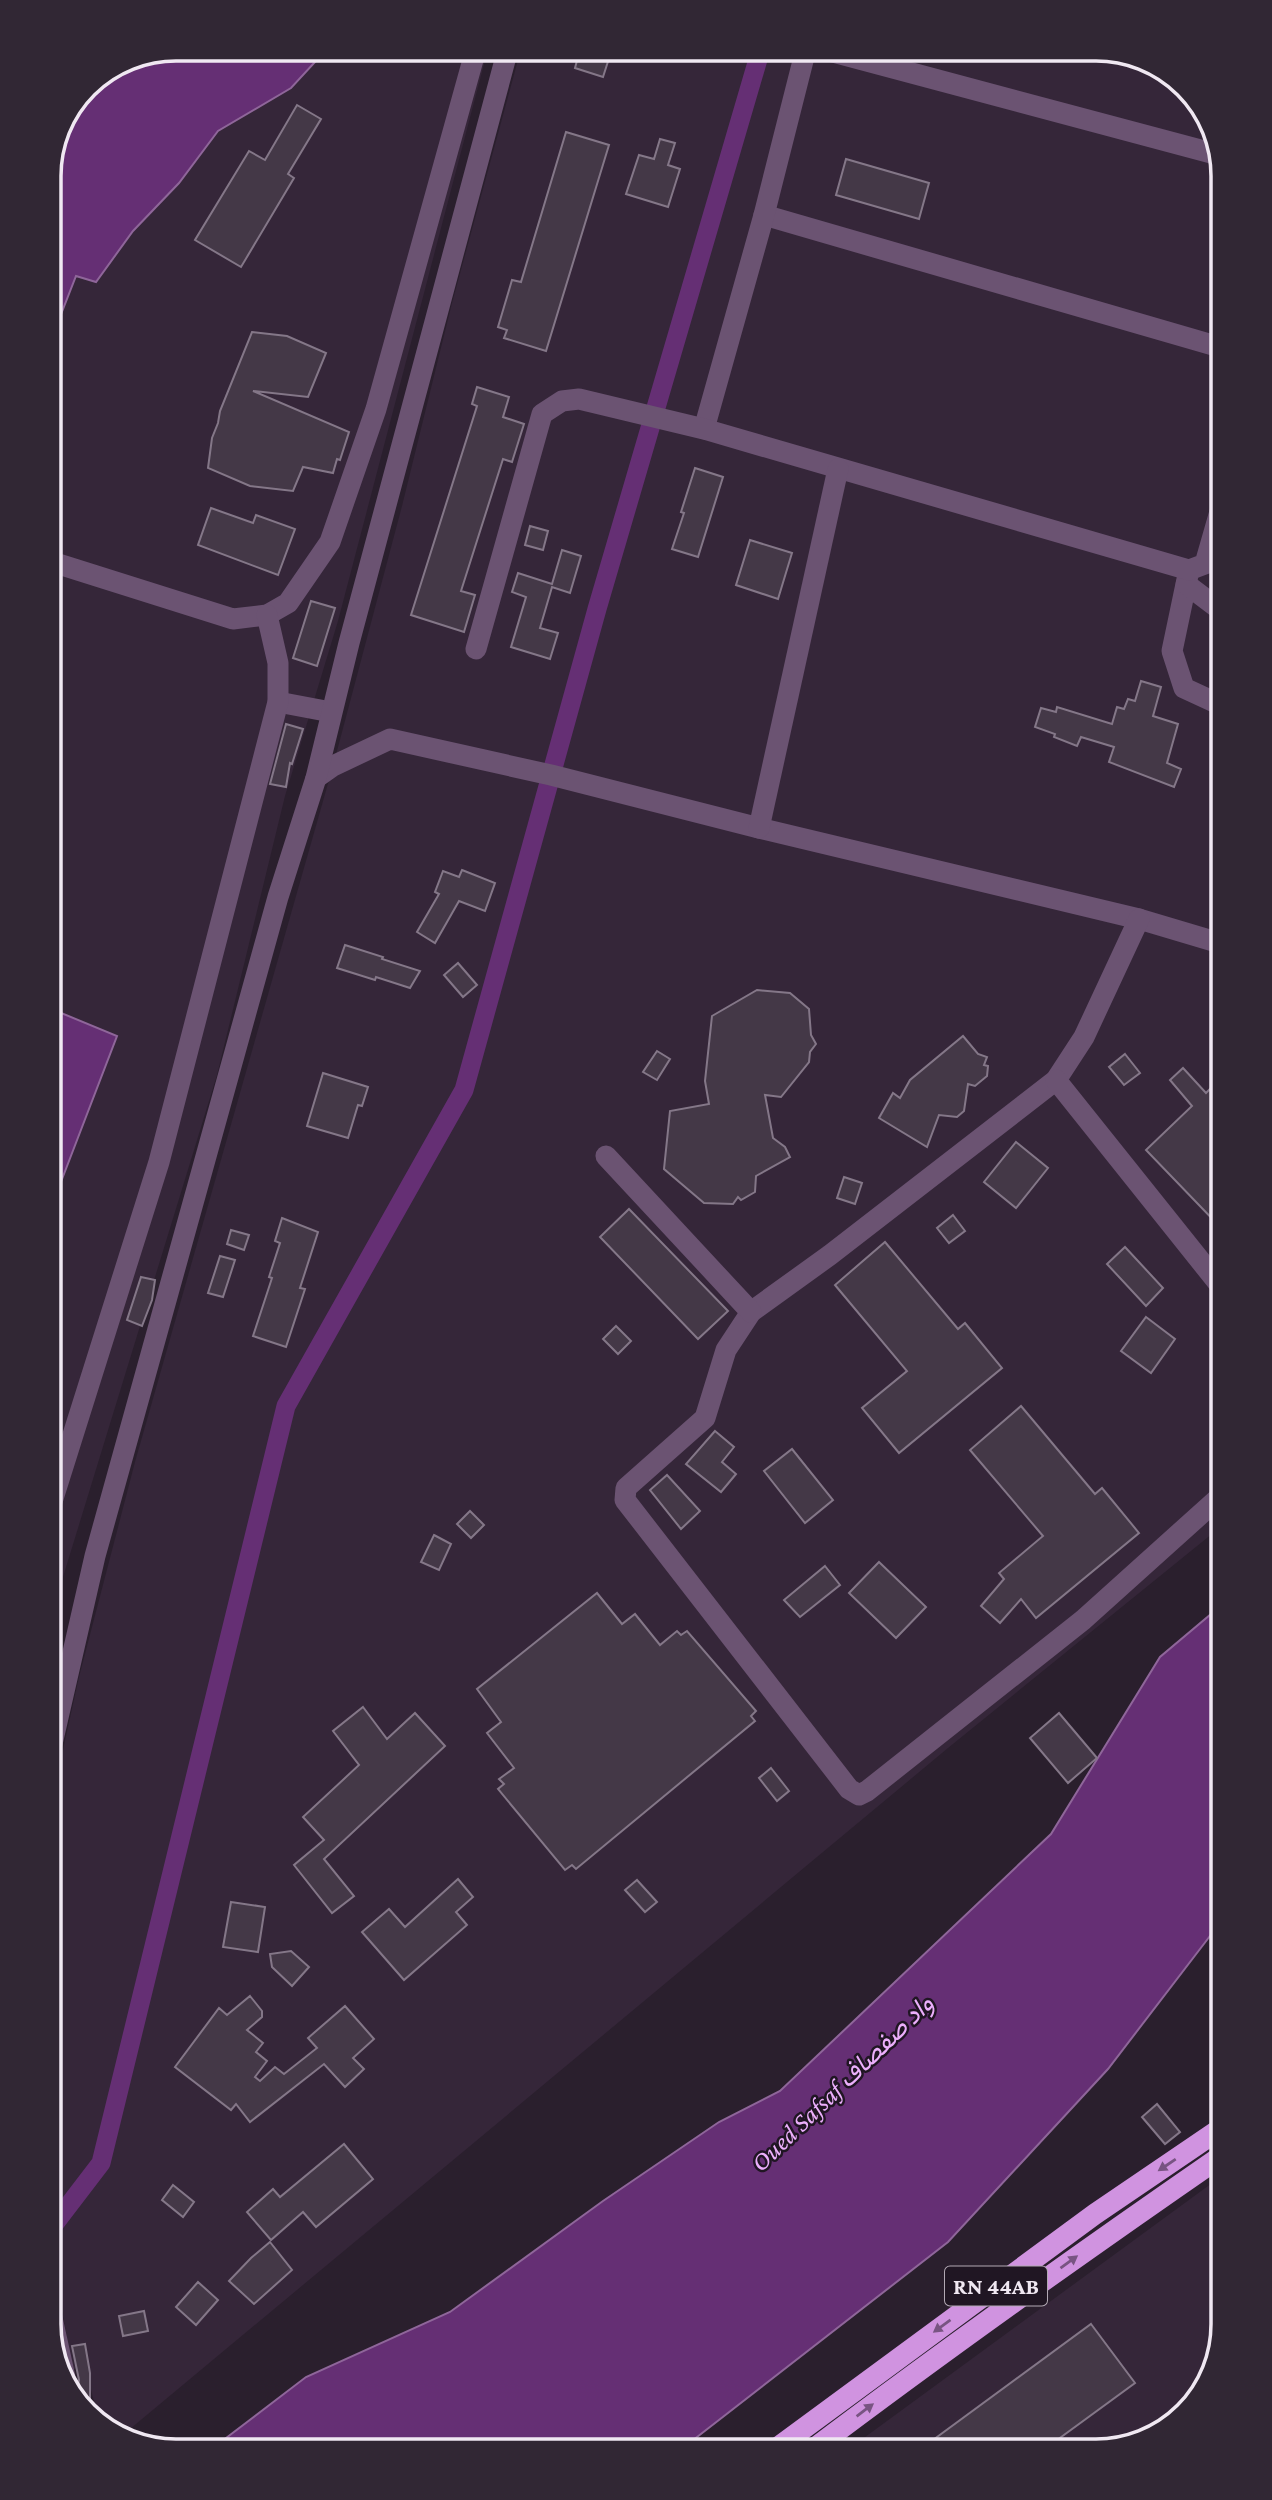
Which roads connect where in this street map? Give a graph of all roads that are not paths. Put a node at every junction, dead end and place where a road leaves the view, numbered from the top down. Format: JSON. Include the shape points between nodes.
{"nodes":[{"id":1,"x":473,"y":61,"type":"edge"},
{"id":2,"x":505,"y":61,"type":"edge"},
{"id":3,"x":803,"y":61,"type":"edge"},
{"id":4,"x":867,"y":61,"type":"edge"},
{"id":5,"x":1208,"y":152,"type":"edge"},
{"id":6,"x":764,"y":215,"type":"junction"},
{"id":7,"x":1211,"y":345,"type":"edge"},
{"id":8,"x":704,"y":429,"type":"junction"},
{"id":9,"x":838,"y":469,"type":"junction"},
{"id":10,"x":1211,"y":543,"type":"edge"},
{"id":11,"x":61,"y":565,"type":"edge"},
{"id":12,"x":1188,"y":577,"type":"junction"},
{"id":13,"x":1211,"y":600,"type":"edge"},
{"id":14,"x":267,"y":615,"type":"junction"},
{"id":15,"x":477,"y":649,"type":"dead end"},
{"id":16,"x":1211,"y":700,"type":"edge"},
{"id":17,"x":278,"y":702,"type":"junction"},
{"id":18,"x":331,"y":712,"type":"junction"},
{"id":19,"x":316,"y":778,"type":"junction"},
{"id":20,"x":760,"y":828,"type":"junction"},
{"id":21,"x":1139,"y":919,"type":"junction"},
{"id":22,"x":1211,"y":940,"type":"edge"},
{"id":23,"x":1056,"y":1080,"type":"junction"},
{"id":24,"x":606,"y":1156,"type":"dead end"},
{"id":25,"x":1211,"y":1274,"type":"edge"},
{"id":26,"x":751,"y":1312,"type":"junction"},
{"id":27,"x":61,"y":1473,"type":"edge"},
{"id":28,"x":1211,"y":1505,"type":"edge"},
{"id":29,"x":61,"y":1705,"type":"edge"},
{"id":30,"x":1211,"y":2135,"type":"edge"},
{"id":31,"x":1211,"y":2163,"type":"edge"},
{"id":32,"x":789,"y":2439,"type":"edge"},
{"id":33,"x":827,"y":2439,"type":"edge"}],
"edges":[{"from":1,"to":14,"type":"lane","via":[[376,409],[330,542],[288,603]]},
{"from":2,"to":18,"type":"lane"},
{"from":3,"to":6,"type":"lane"},
{"from":4,"to":5,"type":"lane"},
{"from":6,"to":7,"type":"lane"},
{"from":6,"to":8,"type":"lane"},
{"from":8,"to":9,"type":"lane"},
{"from":8,"to":15,"type":"lane","via":[[579,399],[562,401],[542,414]]},
{"from":9,"to":12,"type":"lane"},
{"from":9,"to":20,"type":"lane"},
{"from":10,"to":12,"type":"lane","via":[[1205,564]]},
{"from":11,"to":14,"type":"lane","via":[[233,619]]},
{"from":12,"to":13,"type":"lane"},
{"from":12,"to":16,"type":"lane","via":[[1172,651],[1184,688]]},
{"from":14,"to":17,"type":"lane","via":[[278,663]]},
{"from":17,"to":18,"type":"lane"},
{"from":17,"to":27,"type":"lane","via":[[159,1162]]},
{"from":18,"to":19,"type":"lane"},
{"from":19,"to":20,"type":"lane","via":[[390,739]]},
{"from":19,"to":29,"type":"lane","via":[[278,897],[95,1556]]},
{"from":20,"to":21,"type":"lane"},
{"from":21,"to":22,"type":"lane"},
{"from":21,"to":23,"type":"lane","via":[[1084,1037]]},
{"from":23,"to":25,"type":"lane"},
{"from":23,"to":26,"type":"lane"},
{"from":24,"to":26,"type":"lane"},
{"from":26,"to":28,"type":"lane","via":[[726,1350],[705,1418],[626,1488],[625,1500],[854,1793],[867,1791],[1083,1620]]},
{"from":30,"to":32,"type":"highway","number":"RN 44AB","one_way":true,"via":[[1095,2214]]},
{"from":33,"to":31,"type":"highway","number":"RN 44AB","one_way":true}]}
